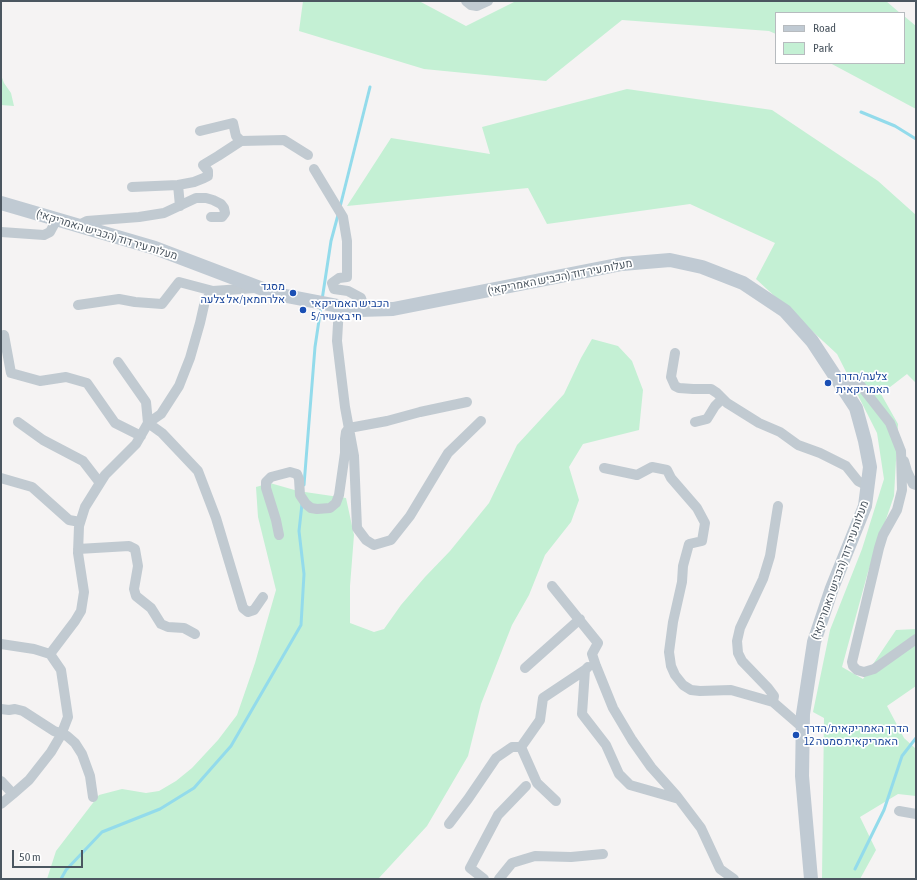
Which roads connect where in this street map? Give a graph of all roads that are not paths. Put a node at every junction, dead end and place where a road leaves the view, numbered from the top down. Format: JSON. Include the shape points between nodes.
{"nodes":[{"id":1,"x":466,"y":1,"type":"edge"},
{"id":2,"x":488,"y":1,"type":"edge"},
{"id":3,"x":200,"y":131,"type":"dead end"},
{"id":4,"x":241,"y":141,"type":"junction"},
{"id":5,"x":308,"y":155,"type":"dead end"},
{"id":6,"x":314,"y":169,"type":"dead end"},
{"id":7,"x":178,"y":185,"type":"junction"},
{"id":8,"x":132,"y":187,"type":"dead end"},
{"id":9,"x":1,"y":203,"type":"edge"},
{"id":10,"x":180,"y":206,"type":"junction"},
{"id":11,"x":211,"y":217,"type":"dead end"},
{"id":12,"x":57,"y":219,"type":"junction"},
{"id":13,"x":79,"y":225,"type":"junction"},
{"id":14,"x":1,"y":232,"type":"edge"},
{"id":15,"x":260,"y":288,"type":"junction"},
{"id":16,"x":213,"y":291,"type":"junction"},
{"id":17,"x":78,"y":305,"type":"dead end"},
{"id":18,"x":339,"y":307,"type":"junction"},
{"id":19,"x":365,"y":310,"type":"junction"},
{"id":20,"x":4,"y":336,"type":"dead end"},
{"id":21,"x":675,"y":353,"type":"dead end"},
{"id":22,"x":118,"y":362,"type":"dead end"},
{"id":23,"x":840,"y":384,"type":"junction"},
{"id":24,"x":722,"y":399,"type":"junction"},
{"id":25,"x":467,"y":402,"type":"dead end"},
{"id":26,"x":481,"y":420,"type":"dead end"},
{"id":27,"x":18,"y":422,"type":"dead end"},
{"id":28,"x":695,"y":422,"type":"dead end"},
{"id":29,"x":148,"y":423,"type":"junction"},
{"id":30,"x":349,"y":428,"type":"junction"},
{"id":31,"x":141,"y":436,"type":"junction"},
{"id":32,"x":901,"y":451,"type":"junction"},
{"id":33,"x":604,"y":468,"type":"dead end"},
{"id":34,"x":1,"y":478,"type":"edge"},
{"id":35,"x":100,"y":483,"type":"junction"},
{"id":36,"x":916,"y":485,"type":"edge"},
{"id":37,"x":868,"y":486,"type":"junction"},
{"id":38,"x":778,"y":506,"type":"dead end"},
{"id":39,"x":80,"y":522,"type":"junction"},
{"id":40,"x":279,"y":535,"type":"dead end"},
{"id":41,"x":78,"y":549,"type":"junction"},
{"id":42,"x":552,"y":586,"type":"dead end"},
{"id":43,"x":263,"y":597,"type":"dead end"},
{"id":44,"x":580,"y":620,"type":"junction"},
{"id":45,"x":195,"y":634,"type":"dead end"},
{"id":46,"x":916,"y":639,"type":"edge"},
{"id":47,"x":1,"y":644,"type":"edge"},
{"id":48,"x":50,"y":654,"type":"junction"},
{"id":49,"x":595,"y":662,"type":"junction"},
{"id":50,"x":525,"y":668,"type":"dead end"},
{"id":51,"x":585,"y":670,"type":"junction"},
{"id":52,"x":773,"y":702,"type":"junction"},
{"id":53,"x":1,"y":709,"type":"edge"},
{"id":54,"x":803,"y":728,"type":"junction"},
{"id":55,"x":62,"y":734,"type":"junction"},
{"id":56,"x":521,"y":747,"type":"junction"},
{"id":57,"x":1,"y":782,"type":"edge"},
{"id":58,"x":526,"y":786,"type":"dead end"},
{"id":59,"x":13,"y":794,"type":"junction"},
{"id":60,"x":93,"y":797,"type":"dead end"},
{"id":61,"x":679,"y":799,"type":"junction"},
{"id":62,"x":556,"y":801,"type":"dead end"},
{"id":63,"x":1,"y":804,"type":"edge"},
{"id":64,"x":899,"y":811,"type":"dead end"},
{"id":65,"x":916,"y":814,"type":"edge"},
{"id":66,"x":449,"y":824,"type":"dead end"},
{"id":67,"x":603,"y":854,"type":"dead end"},
{"id":68,"x":484,"y":879,"type":"edge"},
{"id":69,"x":500,"y":879,"type":"edge"},
{"id":70,"x":734,"y":879,"type":"edge"},
{"id":71,"x":811,"y":879,"type":"edge"}],
"edges":[{"from":1,"to":2,"type":"street","via":[[477,6]]},
{"from":3,"to":4,"type":"street","via":[[233,123],[236,136]]},
{"from":4,"to":5,"type":"street","via":[[284,140]]},
{"from":4,"to":7,"type":"street","via":[[203,165],[208,170],[208,176]]},
{"from":6,"to":19,"type":"street","via":[[343,217],[347,242],[347,277],[339,278],[332,283],[334,289],[348,291],[362,298]]},
{"from":7,"to":8,"type":"street"},
{"from":7,"to":10,"type":"street"},
{"from":9,"to":12,"type":"main road","name":"מעלות עיר דוד (הכביש האמריקאי)"},
{"from":10,"to":11,"type":"street","via":[[196,198],[213,200],[221,204],[225,213],[222,217]]},
{"from":10,"to":13,"type":"street","via":[[164,213],[86,221]]},
{"from":12,"to":13,"type":"main road","name":"מעלות עיר דוד (הכביש האמריקאי)"},
{"from":12,"to":14,"type":"street","via":[[50,232],[44,235]]},
{"from":13,"to":15,"type":"main road","name":"מעלות עיר דוד (הכביש האמריקאי)","via":[[155,248]]},
{"from":15,"to":16,"type":"street"},
{"from":15,"to":18,"type":"main road","name":"מעלות עיר דוד (הכביש האמריקאי)","via":[[276,294]]},
{"from":16,"to":17,"type":"street","via":[[179,282],[162,304],[119,298]]},
{"from":16,"to":29,"type":"street","via":[[205,301],[182,381],[161,414]]},
{"from":18,"to":19,"type":"main road","name":"מעלות עיר דוד (הכביש האמריקאי)"},
{"from":18,"to":30,"type":"street","via":[[337,341],[344,408]]},
{"from":19,"to":23,"type":"main road","name":"מעלות עיר דוד (הכביש האמריקאי)","via":[[401,308],[622,264],[670,260],[702,267],[743,283],[785,311],[812,341]]},
{"from":20,"to":31,"type":"street","via":[[11,373],[40,380],[66,377],[87,383],[115,423]]},
{"from":21,"to":24,"type":"street","via":[[671,377],[675,386],[711,389]]},
{"from":22,"to":29,"type":"street","via":[[146,402]]},
{"from":23,"to":32,"type":"street","via":[[853,381],[861,386],[890,423]]},
{"from":23,"to":37,"type":"main road","name":"מעלות עיר דוד (הכביש האמריקאי)","via":[[856,408],[866,441],[870,467]]},
{"from":24,"to":28,"type":"street","via":[[707,419]]},
{"from":24,"to":37,"type":"street","via":[[798,445],[846,466],[858,481]]},
{"from":25,"to":30,"type":"street"},
{"from":26,"to":30,"type":"street","via":[[448,453],[410,516],[391,540],[374,545],[366,540],[357,528],[354,456]]},
{"from":27,"to":35,"type":"street","via":[[43,440],[84,461]]},
{"from":29,"to":31,"type":"street"},
{"from":29,"to":43,"type":"street","via":[[162,433],[198,471],[216,518],[243,608],[248,612],[254,610]]},
{"from":30,"to":40,"type":"street","via":[[346,432],[339,494],[336,503],[330,508],[317,509],[306,504],[300,495],[297,474],[282,473],[266,482]]},
{"from":31,"to":35,"type":"street"},
{"from":32,"to":36,"type":"street","via":[[907,471]]},
{"from":32,"to":46,"type":"street","via":[[902,490],[897,510],[879,548],[853,666],[864,672],[874,669]]},
{"from":33,"to":52,"type":"street","via":[[637,475],[652,467],[667,470],[697,508],[705,523],[702,541],[689,544],[682,566],[682,582],[669,652],[675,675],[691,690],[731,690]]},
{"from":34,"to":39,"type":"street","via":[[32,487],[69,520]]},
{"from":35,"to":39,"type":"street","via":[[85,507]]},
{"from":37,"to":54,"type":"main road","name":"מעלות עיר דוד (הכביש האמריקאי)","via":[[865,506],[832,588],[814,642]]},
{"from":38,"to":52,"type":"street","via":[[770,556],[737,641],[742,661],[768,688],[774,696]]},
{"from":39,"to":41,"type":"street"},
{"from":41,"to":45,"type":"street","via":[[129,546],[135,549],[138,566],[134,589],[136,596],[151,608],[161,624],[184,628]]},
{"from":41,"to":48,"type":"street","via":[[84,592],[81,611]]},
{"from":42,"to":44,"type":"street"},
{"from":44,"to":49,"type":"street","via":[[598,643],[592,654]]},
{"from":44,"to":50,"type":"street"},
{"from":47,"to":48,"type":"street"},
{"from":48,"to":55,"type":"street","via":[[61,670],[66,695],[68,717]]},
{"from":49,"to":51,"type":"street"},
{"from":49,"to":61,"type":"street","via":[[613,708],[632,740]]},
{"from":51,"to":56,"type":"street","via":[[543,698],[540,720]]},
{"from":51,"to":61,"type":"street","via":[[582,714],[606,745],[619,774],[630,785]]},
{"from":52,"to":54,"type":"street"},
{"from":53,"to":55,"type":"street","via":[[23,711]]},
{"from":54,"to":71,"type":"main road","name":"מעלות עיר דוד (הכביש האמריקאי)","via":[[802,776]]},
{"from":55,"to":59,"type":"street","via":[[29,780]]},
{"from":55,"to":60,"type":"street","via":[[75,743],[82,754],[90,776]]},
{"from":56,"to":62,"type":"street","via":[[537,783]]},
{"from":56,"to":66,"type":"street","via":[[512,747],[496,758]]},
{"from":57,"to":59,"type":"street"},
{"from":58,"to":68,"type":"street","via":[[498,815],[470,868]]},
{"from":59,"to":63,"type":"street"},
{"from":61,"to":70,"type":"street","via":[[701,828],[720,869]]},
{"from":64,"to":65,"type":"street"},
{"from":67,"to":69,"type":"street","via":[[571,857],[535,856],[512,863]]}]}
